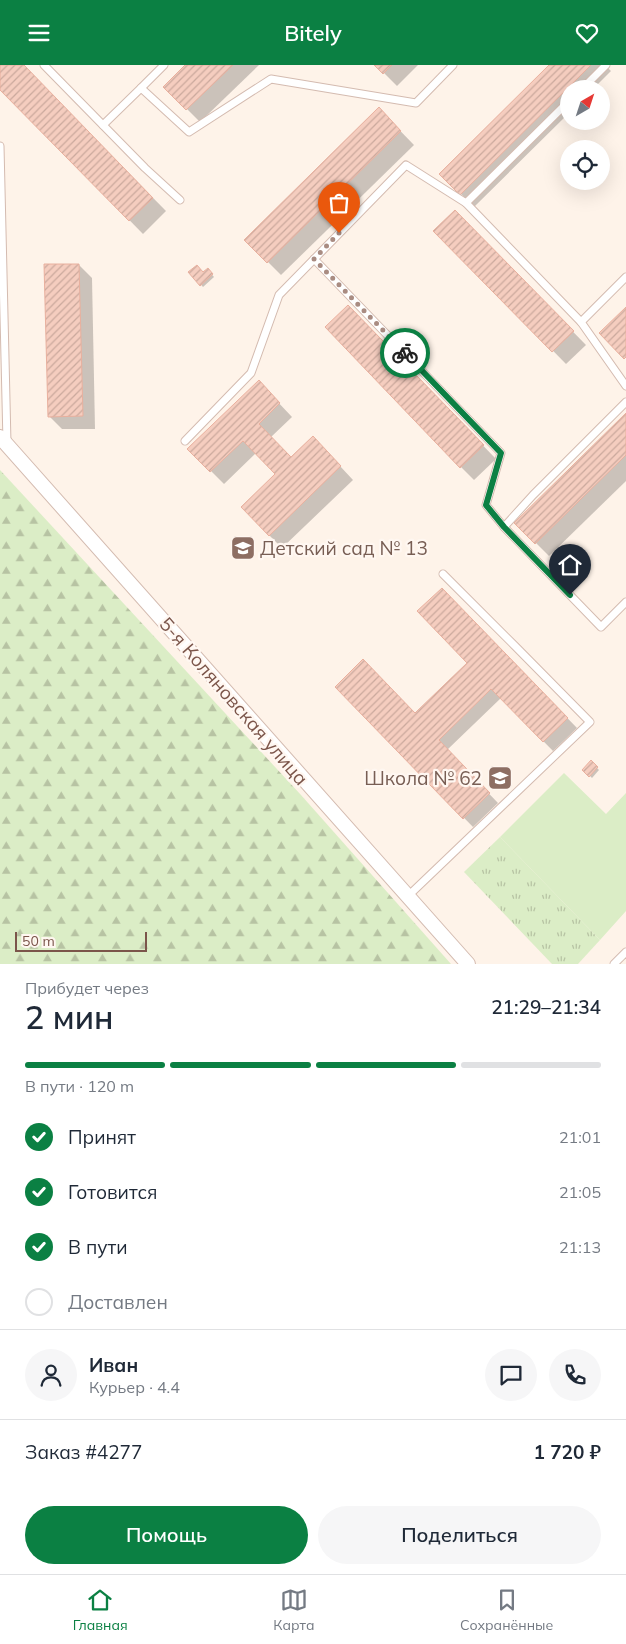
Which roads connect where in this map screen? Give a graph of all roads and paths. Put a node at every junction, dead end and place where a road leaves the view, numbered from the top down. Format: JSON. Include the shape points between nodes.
{"nodes":[{"id":1,"x":44,"y":65,"type":"edge"},
{"id":2,"x":164,"y":65,"type":"edge"},
{"id":3,"x":453,"y":65,"type":"edge"},
{"id":4,"x":606,"y":65,"type":"edge"},
{"id":5,"x":591,"y":80,"type":"edge"},
{"id":6,"x":140,"y":88,"type":"junction"},
{"id":7,"x":560,"y":110,"type":"edge"},
{"id":8,"x":103,"y":125,"type":"junction"},
{"id":9,"x":0,"y":146,"type":"edge"},
{"id":10,"x":180,"y":200,"type":"dead end"},
{"id":11,"x":466,"y":203,"type":"junction"},
{"id":12,"x":314,"y":259,"type":"junction"},
{"id":13,"x":626,"y":277,"type":"edge"},
{"id":14,"x":581,"y":322,"type":"junction"},
{"id":15,"x":626,"y":386,"type":"edge"},
{"id":16,"x":626,"y":402,"type":"edge"},
{"id":17,"x":4,"y":441,"type":"edge"},
{"id":18,"x":185,"y":441,"type":"dead end"},
{"id":19,"x":504,"y":527,"type":"junction"},
{"id":20,"x":443,"y":574,"type":"dead end"},
{"id":21,"x":626,"y":602,"type":"edge"},
{"id":22,"x":407,"y":897,"type":"junction"},
{"id":23,"x":626,"y":952,"type":"edge"},
{"id":24,"x":468,"y":964,"type":"edge"},
{"id":25,"x":614,"y":964,"type":"edge"}],
"edges":[{"from":1,"to":8,"type":"lane"},
{"from":2,"to":6,"type":"lane"},
{"from":3,"to":6,"type":"lane","via":[[416,103],[271,79],[189,132]]},
{"from":4,"to":5,"type":"lane"},
{"from":6,"to":8,"type":"lane"},
{"from":7,"to":11,"type":"lane"},
{"from":8,"to":10,"type":"lane"},
{"from":9,"to":17,"type":"lane"},
{"from":11,"to":12,"type":"lane","via":[[406,165]]},
{"from":11,"to":14,"type":"lane"},
{"from":12,"to":18,"type":"lane","via":[[279,295],[251,373]]},
{"from":12,"to":19,"type":"lane","via":[[501,453],[486,505]]},
{"from":13,"to":14,"type":"lane"},
{"from":14,"to":15,"type":"lane"},
{"from":16,"to":19,"type":"lane"},
{"from":17,"to":22,"type":"street","name":"5-я Коляновская улица"},
{"from":19,"to":21,"type":"lane","via":[[601,627]]},
{"from":20,"to":22,"type":"lane","via":[[590,723]]},
{"from":22,"to":24,"type":"street","name":"5-я Коляновская улица"},
{"from":23,"to":25,"type":"lane"}]}
